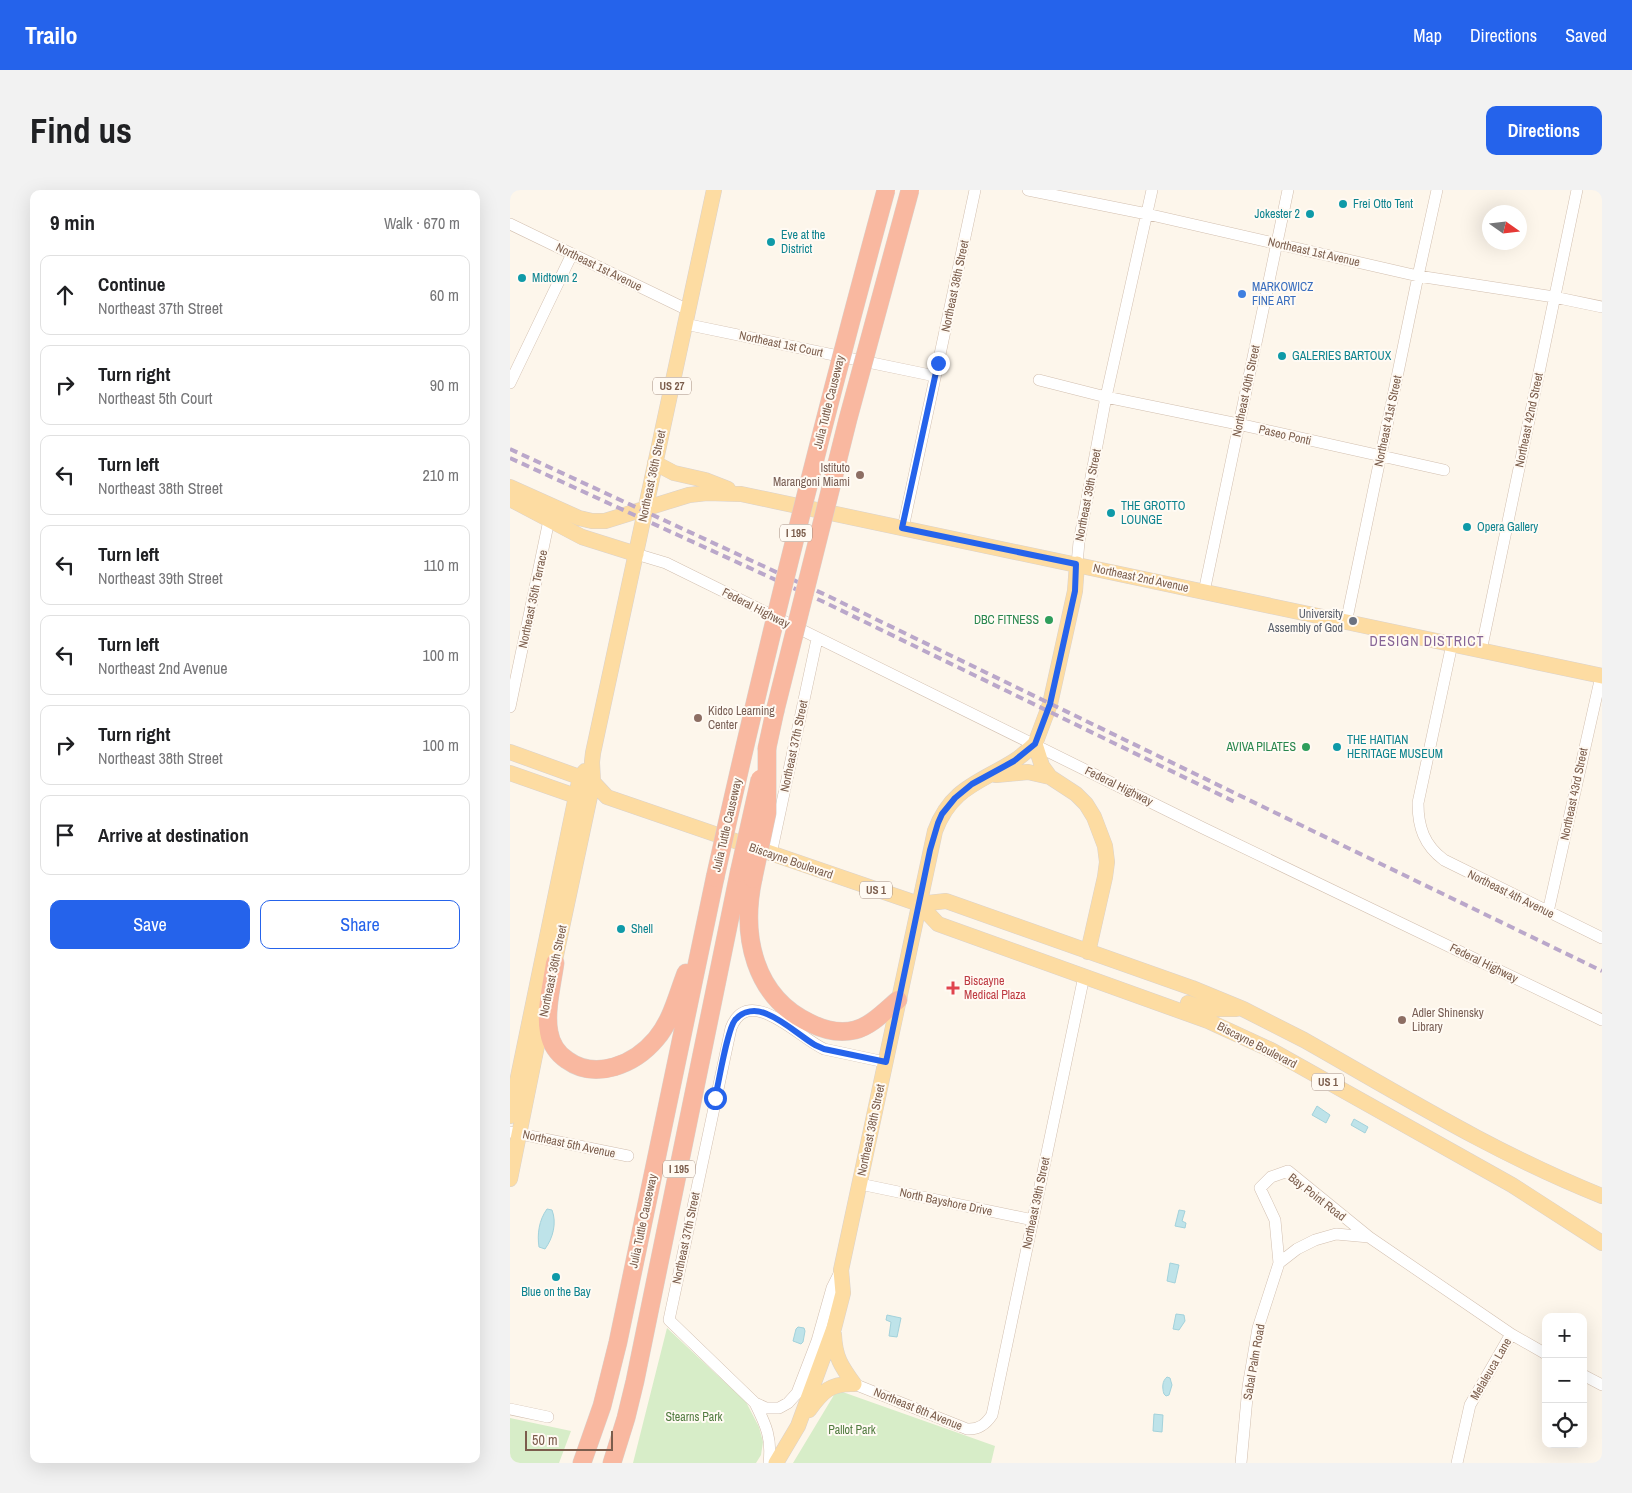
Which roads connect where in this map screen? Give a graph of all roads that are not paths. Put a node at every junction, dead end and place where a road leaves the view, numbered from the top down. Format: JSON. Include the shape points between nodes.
{"nodes":[{"id":1,"x":714,"y":190,"type":"edge"},
{"id":2,"x":886,"y":190,"type":"edge"},
{"id":3,"x":910,"y":190,"type":"edge"},
{"id":4,"x":975,"y":190,"type":"edge"},
{"id":5,"x":1028,"y":190,"type":"edge"},
{"id":6,"x":1152,"y":190,"type":"edge"},
{"id":7,"x":1288,"y":190,"type":"edge"},
{"id":8,"x":1437,"y":190,"type":"edge"},
{"id":9,"x":1577,"y":190,"type":"edge"},
{"id":10,"x":1147,"y":214,"type":"junction"},
{"id":11,"x":510,"y":224,"type":"edge"},
{"id":12,"x":1277,"y":244,"type":"junction"},
{"id":13,"x":572,"y":254,"type":"junction"},
{"id":14,"x":1418,"y":276,"type":"junction"},
{"id":15,"x":1554,"y":297,"type":"junction"},
{"id":16,"x":1602,"y":307,"type":"edge"},
{"id":17,"x":686,"y":317,"type":"junction"},
{"id":18,"x":935,"y":376,"type":"junction"},
{"id":19,"x":1039,"y":380,"type":"dead end"},
{"id":20,"x":510,"y":383,"type":"edge"},
{"id":21,"x":1106,"y":397,"type":"junction"},
{"id":22,"x":1238,"y":424,"type":"junction"},
{"id":23,"x":1381,"y":456,"type":"junction"},
{"id":24,"x":655,"y":463,"type":"junction"},
{"id":25,"x":1444,"y":470,"type":"dead end"},
{"id":26,"x":510,"y":487,"type":"edge"},
{"id":27,"x":741,"y":494,"type":"junction"},
{"id":28,"x":510,"y":499,"type":"edge"},
{"id":29,"x":646,"y":507,"type":"junction"},
{"id":30,"x":550,"y":520,"type":"junction"},
{"id":31,"x":902,"y":528,"type":"junction"},
{"id":32,"x":636,"y":554,"type":"junction"},
{"id":33,"x":1076,"y":564,"type":"junction"},
{"id":34,"x":1204,"y":592,"type":"junction"},
{"id":35,"x":1346,"y":623,"type":"junction"},
{"id":36,"x":818,"y":639,"type":"junction"},
{"id":37,"x":1452,"y":644,"type":"junction"},
{"id":38,"x":1481,"y":650,"type":"junction"},
{"id":39,"x":1601,"y":676,"type":"edge"},
{"id":40,"x":510,"y":707,"type":"edge"},
{"id":41,"x":1035,"y":744,"type":"junction"},
{"id":42,"x":510,"y":752,"type":"edge"},
{"id":43,"x":510,"y":773,"type":"edge"},
{"id":44,"x":985,"y":777,"type":"junction"},
{"id":45,"x":1050,"y":777,"type":"junction"},
{"id":46,"x":586,"y":780,"type":"junction"},
{"id":47,"x":607,"y":797,"type":"junction"},
{"id":48,"x":582,"y":799,"type":"junction"},
{"id":49,"x":771,"y":854,"type":"junction"},
{"id":50,"x":746,"y":876,"type":"junction"},
{"id":51,"x":919,"y":904,"type":"junction"},
{"id":52,"x":1548,"y":912,"type":"junction"},
{"id":53,"x":707,"y":916,"type":"junction"},
{"id":54,"x":1602,"y":938,"type":"edge"},
{"id":55,"x":1088,"y":952,"type":"junction"},
{"id":56,"x":555,"y":963,"type":"junction"},
{"id":57,"x":1084,"y":976,"type":"junction"},
{"id":58,"x":898,"y":1000,"type":"junction"},
{"id":59,"x":1243,"y":1009,"type":"junction"},
{"id":60,"x":1602,"y":1020,"type":"edge"},
{"id":61,"x":886,"y":1062,"type":"junction"},
{"id":62,"x":514,"y":1082,"type":"edge"},
{"id":63,"x":510,"y":1116,"type":"edge"},
{"id":64,"x":514,"y":1133,"type":"edge"},
{"id":65,"x":628,"y":1156,"type":"dead end"},
{"id":66,"x":510,"y":1179,"type":"edge"},
{"id":67,"x":860,"y":1184,"type":"junction"},
{"id":68,"x":1602,"y":1196,"type":"edge"},
{"id":69,"x":1032,"y":1220,"type":"junction"},
{"id":70,"x":1369,"y":1238,"type":"junction"},
{"id":71,"x":1602,"y":1243,"type":"edge"},
{"id":72,"x":1279,"y":1263,"type":"junction"},
{"id":73,"x":841,"y":1270,"type":"junction"},
{"id":74,"x":834,"y":1328,"type":"junction"},
{"id":75,"x":1511,"y":1334,"type":"junction"},
{"id":76,"x":1542,"y":1352,"type":"edge"},
{"id":77,"x":1587,"y":1376,"type":"edge"},
{"id":78,"x":854,"y":1384,"type":"junction"},
{"id":79,"x":1602,"y":1385,"type":"edge"},
{"id":80,"x":755,"y":1403,"type":"junction"},
{"id":81,"x":510,"y":1409,"type":"edge"},
{"id":82,"x":548,"y":1416,"type":"dead end"},
{"id":83,"x":798,"y":1426,"type":"junction"},
{"id":84,"x":982,"y":1426,"type":"joint"},
{"id":85,"x":582,"y":1463,"type":"edge"},
{"id":86,"x":612,"y":1463,"type":"edge"},
{"id":87,"x":769,"y":1463,"type":"edge"},
{"id":88,"x":776,"y":1463,"type":"edge"},
{"id":89,"x":1241,"y":1463,"type":"edge"},
{"id":90,"x":1457,"y":1463,"type":"edge"}],
"edges":[{"from":1,"to":17,"type":"main road","name":"Northeast 36th Street","number":"US 27"},
{"from":2,"to":53,"type":"highway","name":"Julia Tuttle Causeway","number":"I 195","bridge":true,"via":[[753,709]]},
{"from":3,"to":50,"type":"highway","name":"Julia Tuttle Causeway","number":"I 195","bridge":true,"via":[[839,456],[767,748]]},
{"from":4,"to":18,"type":"street","name":"Northeast 38th Street"},
{"from":5,"to":10,"type":"street","name":"Northeast 1st Avenue"},
{"from":6,"to":10,"type":"street","name":"Northeast 39th Street"},
{"from":7,"to":12,"type":"street","name":"Northeast 40th Street"},
{"from":8,"to":14,"type":"street","name":"Northeast 41st Street"},
{"from":9,"to":15,"type":"street","name":"Northeast 42nd Street"},
{"from":10,"to":12,"type":"street","name":"Northeast 1st Avenue"},
{"from":10,"to":21,"type":"street","name":"Northeast 39th Street"},
{"from":11,"to":13,"type":"street","name":"Northeast 1st Avenue"},
{"from":12,"to":14,"type":"street","name":"Northeast 1st Avenue"},
{"from":12,"to":22,"type":"street","name":"Northeast 40th Street"},
{"from":13,"to":17,"type":"street","name":"Northeast 1st Avenue"},
{"from":13,"to":20,"type":"street"},
{"from":14,"to":15,"type":"street","name":"Northeast 1st Avenue"},
{"from":14,"to":23,"type":"street","name":"Northeast 41st Street"},
{"from":15,"to":16,"type":"street","name":"Northeast 1st Avenue"},
{"from":15,"to":38,"type":"street","name":"Northeast 42nd Street"},
{"from":17,"to":18,"type":"street","name":"Northeast 1st Court"},
{"from":17,"to":24,"type":"main road","name":"Northeast 36th Street","number":"US 27"},
{"from":18,"to":31,"type":"street","name":"Northeast 38th Street"},
{"from":19,"to":21,"type":"street","name":"Paseo Ponti"},
{"from":21,"to":22,"type":"street","name":"Paseo Ponti"},
{"from":21,"to":33,"type":"street","name":"Northeast 39th Street"},
{"from":22,"to":23,"type":"street","name":"Paseo Ponti"},
{"from":22,"to":34,"type":"street","name":"Northeast 40th Street"},
{"from":23,"to":25,"type":"street","name":"Paseo Ponti"},
{"from":23,"to":35,"type":"street","name":"Northeast 41st Street"},
{"from":24,"to":27,"type":"main road","via":[[674,473]]},
{"from":24,"to":29,"type":"main road","name":"Northeast 36th Street","number":"US 27"},
{"from":26,"to":29,"type":"main road","name":"Northeast 2nd Avenue","via":[[592,521],[605,521]]},
{"from":27,"to":29,"type":"main road","name":"Northeast 2nd Avenue","via":[[689,495]]},
{"from":27,"to":31,"type":"main road","name":"Northeast 2nd Avenue"},
{"from":28,"to":30,"type":"main road"},
{"from":29,"to":32,"type":"main road","name":"Northeast 36th Street","number":"US 27"},
{"from":30,"to":32,"type":"main road","via":[[582,537]]},
{"from":30,"to":40,"type":"street","name":"Northeast 35th Terrace"},
{"from":31,"to":33,"type":"main road","name":"Northeast 2nd Avenue"},
{"from":32,"to":36,"type":"street","name":"Federal Highway","via":[[666,564]]},
{"from":32,"to":46,"type":"main road","name":"Northeast 36th Street","number":"US 27"},
{"from":33,"to":34,"type":"main road","name":"Northeast 2nd Avenue"},
{"from":33,"to":41,"type":"main road","name":"Northeast 39th Street","via":[[1075,591],[1050,704]]},
{"from":34,"to":35,"type":"main road","name":"Northeast 2nd Avenue"},
{"from":35,"to":37,"type":"main road","name":"Northeast 2nd Avenue"},
{"from":36,"to":41,"type":"street","name":"Federal Highway"},
{"from":36,"to":49,"type":"street","name":"Northeast 37th Street"},
{"from":37,"to":38,"type":"main road","name":"Northeast 2nd Avenue"},
{"from":37,"to":52,"type":"street","name":"Northeast 4th Avenue","via":[[1418,802],[1419,824],[1435,853],[1444,860]]},
{"from":38,"to":39,"type":"main road","name":"Northeast 2nd Avenue"},
{"from":39,"to":52,"type":"street","name":"Northeast 43rd Street"},
{"from":41,"to":44,"type":"main road","name":"Northeast 38th Street","via":[[1014,761]]},
{"from":41,"to":45,"type":"main road","via":[[1042,766]]},
{"from":41,"to":60,"type":"street","name":"Federal Highway"},
{"from":42,"to":46,"type":"main road","name":"Biscayne Boulevard","number":"US 1"},
{"from":43,"to":48,"type":"main road"},
{"from":44,"to":45,"type":"main road","via":[[1028,772]]},
{"from":44,"to":51,"type":"main road","name":"Northeast 38th Street","via":[[964,790],[942,814]]},
{"from":45,"to":55,"type":"main road","via":[[1086,804],[1105,846],[1105,877]]},
{"from":46,"to":47,"type":"main road","name":"Biscayne Boulevard","number":"US 1"},
{"from":46,"to":48,"type":"main road","name":"Northeast 36th Street"},
{"from":47,"to":48,"type":"main road"},
{"from":47,"to":49,"type":"main road","name":"Biscayne Boulevard","number":"US 1"},
{"from":48,"to":56,"type":"main road","name":"Northeast 36th Street"},
{"from":48,"to":62,"type":"main road","name":"Northeast 36th Street"},
{"from":49,"to":51,"type":"main road","name":"Biscayne Boulevard","number":"US 1"},
{"from":50,"to":58,"type":"highway","via":[[755,960],[766,986],[783,1006],[816,1026],[847,1032],[865,1026]]},
{"from":50,"to":86,"type":"highway","name":"Julia Tuttle Causeway","number":"I 195","via":[[635,1381]]},
{"from":51,"to":55,"type":"main road","name":"Biscayne Boulevard","number":"US 1","via":[[946,901]]},
{"from":51,"to":57,"type":"main road","name":"Biscayne Boulevard","number":"US 1","via":[[938,924]]},
{"from":51,"to":58,"type":"main road","name":"Northeast 38th Street"},
{"from":52,"to":54,"type":"street","name":"Northeast 4th Avenue"},
{"from":53,"to":56,"type":"highway","via":[[671,1016],[662,1032],[638,1056],[614,1067],[600,1070],[581,1067],[564,1058],[555,1048],[548,1024]]},
{"from":53,"to":85,"type":"highway","name":"Julia Tuttle Causeway","number":"I 195","via":[[618,1342],[602,1406]]},
{"from":55,"to":59,"type":"main road","name":"Biscayne Boulevard","number":"US 1"},
{"from":56,"to":64,"type":"main road","name":"Northeast 36th Street"},
{"from":57,"to":59,"type":"main road","via":[[1098,971],[1205,1009]]},
{"from":57,"to":69,"type":"street","name":"Northeast 39th Street"},
{"from":57,"to":71,"type":"main road","name":"Biscayne Boulevard","number":"US 1","via":[[1208,1020],[1271,1050],[1512,1186]]},
{"from":58,"to":61,"type":"main road","name":"Northeast 38th Street"},
{"from":59,"to":68,"type":"main road","name":"Biscayne Boulevard","number":"US 1","via":[[1517,1159]]},
{"from":61,"to":67,"type":"main road","name":"Northeast 38th Street"},
{"from":61,"to":80,"type":"street","name":"Northeast 37th Street","via":[[824,1049],[761,1011],[742,1013],[731,1028],[670,1320]]},
{"from":62,"to":63,"type":"main road","name":"Northeast 36th Street"},
{"from":64,"to":65,"type":"street","name":"Northeast 5th Avenue"},
{"from":64,"to":66,"type":"main road","name":"Northeast 36th Street"},
{"from":67,"to":69,"type":"street","name":"North Bayshore Drive"},
{"from":67,"to":73,"type":"main road","name":"Northeast 38th Street"},
{"from":69,"to":84,"type":"street","name":"Northeast 39th Street","via":[[994,1410]]},
{"from":70,"to":72,"type":"street","name":"Bay Point Road","via":[[1336,1234],[1297,1249]]},
{"from":70,"to":72,"type":"street","name":"Bay Point Road","via":[[1288,1172],[1271,1177],[1260,1188],[1275,1220]]},
{"from":70,"to":75,"type":"street","name":"Bay Point Road"},
{"from":72,"to":89,"type":"street","name":"Sabal Palm Road","via":[[1258,1328],[1248,1387]]},
{"from":73,"to":74,"type":"main road","name":"Northeast 38th Street","via":[[843,1294]]},
{"from":73,"to":80,"type":"street","name":"Northeast 38th Street","via":[[797,1393],[779,1408],[766,1408]]},
{"from":74,"to":78,"type":"main road","via":[[835,1351]]},
{"from":74,"to":83,"type":"main road","name":"Northeast 38th Street"},
{"from":75,"to":76,"type":"street","name":"Bay Point Road"},
{"from":75,"to":90,"type":"street","name":"Melaleuca Lane","via":[[1470,1405]]},
{"from":77,"to":79,"type":"street"},
{"from":78,"to":83,"type":"main road","via":[[829,1386]]},
{"from":78,"to":84,"type":"street","name":"Northeast 6th Avenue","via":[[968,1429]]},
{"from":80,"to":87,"type":"street","via":[[770,1437]]},
{"from":81,"to":82,"type":"street"},
{"from":83,"to":88,"type":"main road","name":"Northeast 38th Street"}]}
